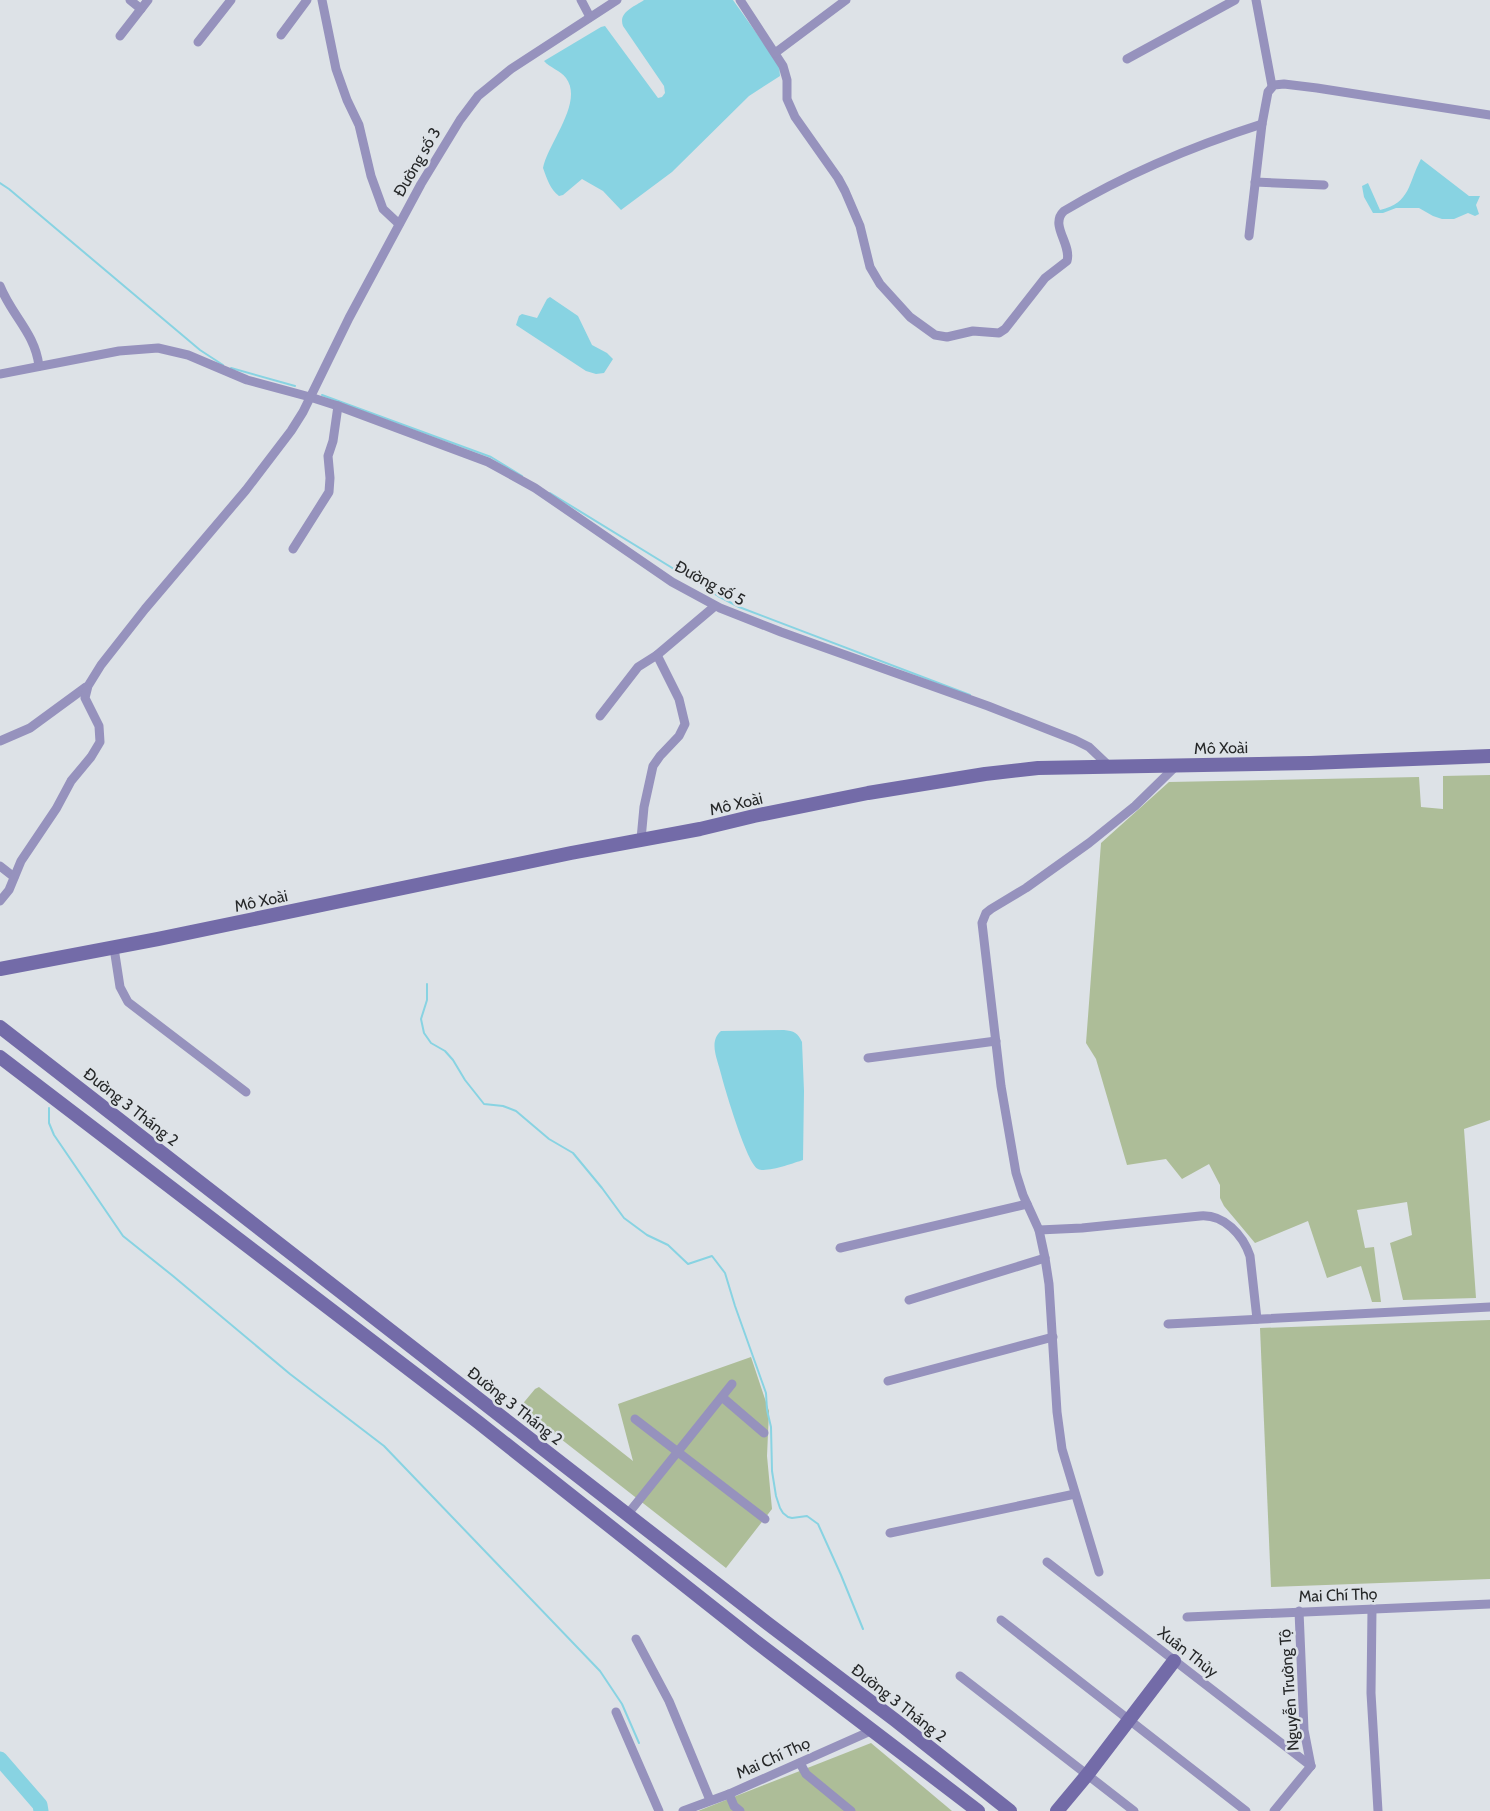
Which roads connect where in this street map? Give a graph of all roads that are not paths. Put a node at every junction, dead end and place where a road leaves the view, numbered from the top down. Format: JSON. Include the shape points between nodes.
{"nodes":[{"id":1,"x":130,"y":0,"type":"edge"},
{"id":2,"x":148,"y":0,"type":"edge"},
{"id":3,"x":231,"y":0,"type":"edge"},
{"id":4,"x":307,"y":0,"type":"edge"},
{"id":5,"x":322,"y":0,"type":"edge"},
{"id":6,"x":581,"y":0,"type":"edge"},
{"id":7,"x":617,"y":0,"type":"edge"},
{"id":8,"x":740,"y":0,"type":"edge"},
{"id":9,"x":846,"y":0,"type":"edge"},
{"id":10,"x":1236,"y":0,"type":"edge"},
{"id":11,"x":1256,"y":0,"type":"edge"},
{"id":12,"x":141,"y":9,"type":"junction"},
{"id":13,"x":590,"y":18,"type":"junction"},
{"id":14,"x":281,"y":34,"type":"dead end"},
{"id":15,"x":120,"y":36,"type":"dead end"},
{"id":16,"x":198,"y":42,"type":"dead end"},
{"id":17,"x":775,"y":53,"type":"junction"},
{"id":18,"x":1127,"y":59,"type":"dead end"},
{"id":19,"x":1272,"y":86,"type":"junction"},
{"id":20,"x":1490,"y":115,"type":"edge"},
{"id":21,"x":1262,"y":124,"type":"junction"},
{"id":22,"x":1255,"y":182,"type":"junction"},
{"id":23,"x":1324,"y":184,"type":"dead end"},
{"id":24,"x":399,"y":224,"type":"junction"},
{"id":25,"x":1249,"y":236,"type":"dead end"},
{"id":26,"x":0,"y":286,"type":"edge"},
{"id":27,"x":39,"y":366,"type":"junction"},
{"id":28,"x":0,"y":374,"type":"edge"},
{"id":29,"x":310,"y":397,"type":"junction"},
{"id":30,"x":338,"y":406,"type":"junction"},
{"id":31,"x":294,"y":549,"type":"dead end"},
{"id":32,"x":715,"y":606,"type":"junction"},
{"id":33,"x":657,"y":655,"type":"junction"},
{"id":34,"x":88,"y":686,"type":"junction"},
{"id":35,"x":600,"y":716,"type":"dead end"},
{"id":36,"x":0,"y":741,"type":"edge"},
{"id":37,"x":1490,"y":756,"type":"edge"},
{"id":38,"x":1177,"y":765,"type":"junction"},
{"id":39,"x":1109,"y":766,"type":"junction"},
{"id":40,"x":641,"y":838,"type":"junction"},
{"id":41,"x":0,"y":866,"type":"edge"},
{"id":42,"x":14,"y":877,"type":"junction"},
{"id":43,"x":0,"y":901,"type":"edge"},
{"id":44,"x":114,"y":948,"type":"junction"},
{"id":45,"x":0,"y":969,"type":"edge"},
{"id":46,"x":0,"y":1027,"type":"edge"},
{"id":47,"x":996,"y":1041,"type":"junction"},
{"id":48,"x":0,"y":1058,"type":"edge"},
{"id":49,"x":868,"y":1058,"type":"dead end"},
{"id":50,"x":246,"y":1092,"type":"dead end"},
{"id":51,"x":146,"y":1140,"type":"junction"},
{"id":52,"x":133,"y":1158,"type":"junction"},
{"id":53,"x":1027,"y":1204,"type":"junction"},
{"id":54,"x":1039,"y":1230,"type":"junction"},
{"id":55,"x":840,"y":1248,"type":"dead end"},
{"id":56,"x":1045,"y":1258,"type":"junction"},
{"id":57,"x":909,"y":1300,"type":"dead end"},
{"id":58,"x":1490,"y":1307,"type":"edge"},
{"id":59,"x":1257,"y":1319,"type":"junction"},
{"id":60,"x":1168,"y":1324,"type":"dead end"},
{"id":61,"x":1053,"y":1337,"type":"junction"},
{"id":62,"x":888,"y":1381,"type":"dead end"},
{"id":63,"x":732,"y":1384,"type":"dead end"},
{"id":64,"x":722,"y":1397,"type":"junction"},
{"id":65,"x":491,"y":1408,"type":"junction"},
{"id":66,"x":635,"y":1419,"type":"dead end"},
{"id":67,"x":478,"y":1422,"type":"junction"},
{"id":68,"x":764,"y":1433,"type":"dead end"},
{"id":69,"x":678,"y":1452,"type":"junction"},
{"id":70,"x":1075,"y":1494,"type":"junction"},
{"id":71,"x":627,"y":1515,"type":"junction"},
{"id":72,"x":765,"y":1518,"type":"dead end"},
{"id":73,"x":890,"y":1533,"type":"dead end"},
{"id":74,"x":1047,"y":1562,"type":"dead end"},
{"id":75,"x":1099,"y":1572,"type":"dead end"},
{"id":76,"x":1490,"y":1604,"type":"edge"},
{"id":77,"x":1372,"y":1609,"type":"junction"},
{"id":78,"x":1299,"y":1611,"type":"junction"},
{"id":79,"x":1187,"y":1617,"type":"dead end"},
{"id":80,"x":1000,"y":1620,"type":"dead end"},
{"id":81,"x":767,"y":1623,"type":"junction"},
{"id":82,"x":636,"y":1639,"type":"dead end"},
{"id":83,"x":755,"y":1641,"type":"junction"},
{"id":84,"x":1174,"y":1661,"type":"junction"},
{"id":85,"x":960,"y":1676,"type":"dead end"},
{"id":86,"x":616,"y":1712,"type":"dead end"},
{"id":87,"x":1130,"y":1719,"type":"junction"},
{"id":88,"x":873,"y":1730,"type":"junction"},
{"id":89,"x":800,"y":1763,"type":"junction"},
{"id":90,"x":1311,"y":1766,"type":"junction"},
{"id":91,"x":1087,"y":1775,"type":"junction"},
{"id":92,"x":729,"y":1794,"type":"junction"},
{"id":93,"x":710,"y":1800,"type":"junction"},
{"id":94,"x":976,"y":1810,"type":"edge"},
{"id":95,"x":659,"y":1811,"type":"edge"},
{"id":96,"x":683,"y":1811,"type":"edge"},
{"id":97,"x":740,"y":1811,"type":"edge"},
{"id":98,"x":851,"y":1811,"type":"edge"},
{"id":99,"x":1010,"y":1811,"type":"edge"},
{"id":100,"x":1057,"y":1811,"type":"edge"},
{"id":101,"x":1134,"y":1811,"type":"edge"},
{"id":102,"x":1246,"y":1811,"type":"edge"},
{"id":103,"x":1274,"y":1811,"type":"edge"},
{"id":104,"x":1378,"y":1811,"type":"edge"}],
"edges":[{"from":1,"to":12,"type":"street"},
{"from":2,"to":12,"type":"street"},
{"from":3,"to":16,"type":"street"},
{"from":4,"to":14,"type":"street"},
{"from":5,"to":24,"type":"street","via":[[336,69],[359,125],[371,176],[383,208]]},
{"from":6,"to":13,"type":"street"},
{"from":7,"to":13,"type":"street","name":"Đường số 3"},
{"from":8,"to":17,"type":"street"},
{"from":9,"to":17,"type":"street"},
{"from":10,"to":18,"type":"street"},
{"from":11,"to":19,"type":"street"},
{"from":12,"to":15,"type":"street"},
{"from":13,"to":24,"type":"street","name":"Đường số 3","via":[[519,63],[478,96],[448,138]]},
{"from":17,"to":21,"type":"street","via":[[785,73],[789,105],[845,191],[860,225],[874,275],[910,317],[941,336],[973,331],[999,333],[1005,329],[1045,278],[1067,261],[1058,222],[1064,211],[1144,169]]},
{"from":19,"to":20,"type":"street","via":[[1317,88]]},
{"from":19,"to":21,"type":"street","via":[[1266,97]]},
{"from":21,"to":22,"type":"street"},
{"from":22,"to":23,"type":"street"},
{"from":22,"to":25,"type":"street"},
{"from":24,"to":29,"type":"street","name":"Đường số 3"},
{"from":26,"to":27,"type":"street","via":[[31,338]]},
{"from":27,"to":28,"type":"street","name":"Đường số 5"},
{"from":27,"to":29,"type":"street","name":"Đường số 5","via":[[119,351],[168,350],[247,381]]},
{"from":29,"to":30,"type":"street","name":"Đường số 5"},
{"from":29,"to":34,"type":"street","name":"Đường số 3","via":[[266,465],[164,585]]},
{"from":30,"to":31,"type":"street","via":[[328,456],[329,492]]},
{"from":30,"to":32,"type":"street","name":"Đường số 5","via":[[488,462],[535,488],[649,567]]},
{"from":32,"to":33,"type":"street"},
{"from":32,"to":39,"type":"street","name":"Đường số 5","via":[[988,705],[1089,747]]},
{"from":33,"to":35,"type":"street","via":[[638,667]]},
{"from":33,"to":40,"type":"street","via":[[679,699],[685,724],[653,766]]},
{"from":34,"to":36,"type":"street","name":"Đường số 3","via":[[30,728]]},
{"from":34,"to":42,"type":"street","via":[[85,698],[99,726],[100,742]]},
{"from":37,"to":38,"type":"main road","name":"Mô Xoài"},
{"from":38,"to":39,"type":"main road","name":"Mô Xoài"},
{"from":38,"to":47,"type":"street","via":[[1089,843],[986,913],[982,923]]},
{"from":39,"to":40,"type":"main road","name":"Mô Xoài","via":[[985,774]]},
{"from":40,"to":44,"type":"main road","name":"Mô Xoài"},
{"from":41,"to":42,"type":"street"},
{"from":42,"to":43,"type":"street"},
{"from":44,"to":45,"type":"main road","name":"Mô Xoài"},
{"from":44,"to":50,"type":"street","via":[[120,987],[128,1002]]},
{"from":46,"to":51,"type":"main road","name":"Đường 3 Tháng 2"},
{"from":47,"to":49,"type":"street"},
{"from":47,"to":53,"type":"street","via":[[1016,1173]]},
{"from":48,"to":52,"type":"main road"},
{"from":51,"to":52,"type":"main road"},
{"from":51,"to":65,"type":"main road","name":"Đường 3 Tháng 2"},
{"from":52,"to":67,"type":"main road"},
{"from":53,"to":54,"type":"street"},
{"from":53,"to":55,"type":"street"},
{"from":54,"to":56,"type":"street"},
{"from":54,"to":59,"type":"street","via":[[1200,1216],[1217,1218],[1239,1235],[1250,1256]]},
{"from":56,"to":57,"type":"street"},
{"from":56,"to":61,"type":"street"},
{"from":58,"to":59,"type":"street"},
{"from":59,"to":60,"type":"street"},
{"from":61,"to":62,"type":"street"},
{"from":61,"to":70,"type":"street","via":[[1059,1432]]},
{"from":63,"to":64,"type":"street"},
{"from":64,"to":68,"type":"street"},
{"from":64,"to":69,"type":"street"},
{"from":65,"to":67,"type":"main road"},
{"from":65,"to":71,"type":"main road","name":"Đường 3 Tháng 2"},
{"from":66,"to":69,"type":"street"},
{"from":67,"to":83,"type":"main road"},
{"from":69,"to":71,"type":"street"},
{"from":69,"to":72,"type":"street"},
{"from":70,"to":73,"type":"street"},
{"from":70,"to":75,"type":"street"},
{"from":71,"to":81,"type":"main road","name":"Đường 3 Tháng 2"},
{"from":74,"to":84,"type":"street","name":"Xuân Thủy"},
{"from":76,"to":77,"type":"street","name":"Mai Chí Thọ"},
{"from":77,"to":78,"type":"street","name":"Mai Chí Thọ"},
{"from":77,"to":104,"type":"street","via":[[1371,1693]]},
{"from":78,"to":79,"type":"street","name":"Mai Chí Thọ"},
{"from":78,"to":90,"type":"street","name":"Nguyễn Trường Tộ","via":[[1304,1730]]},
{"from":80,"to":87,"type":"street"},
{"from":81,"to":83,"type":"main road"},
{"from":81,"to":99,"type":"main road","name":"Đường 3 Tháng 2"},
{"from":82,"to":93,"type":"street","via":[[669,1701]]},
{"from":83,"to":88,"type":"main road"},
{"from":84,"to":87,"type":"main road"},
{"from":84,"to":90,"type":"street","name":"Xuân Thủy"},
{"from":85,"to":91,"type":"street"},
{"from":86,"to":95,"type":"street"},
{"from":87,"to":91,"type":"main road"},
{"from":87,"to":102,"type":"street"},
{"from":88,"to":89,"type":"street","name":"Mai Chí Thọ"},
{"from":88,"to":94,"type":"main road"},
{"from":89,"to":92,"type":"street","name":"Mai Chí Thọ"},
{"from":89,"to":98,"type":"street","via":[[806,1774]]},
{"from":90,"to":103,"type":"street"},
{"from":91,"to":100,"type":"main road"},
{"from":91,"to":101,"type":"street"},
{"from":92,"to":93,"type":"street","name":"Mai Chí Thọ"},
{"from":92,"to":97,"type":"street"},
{"from":93,"to":96,"type":"street","name":"Mai Chí Thọ"}]}
